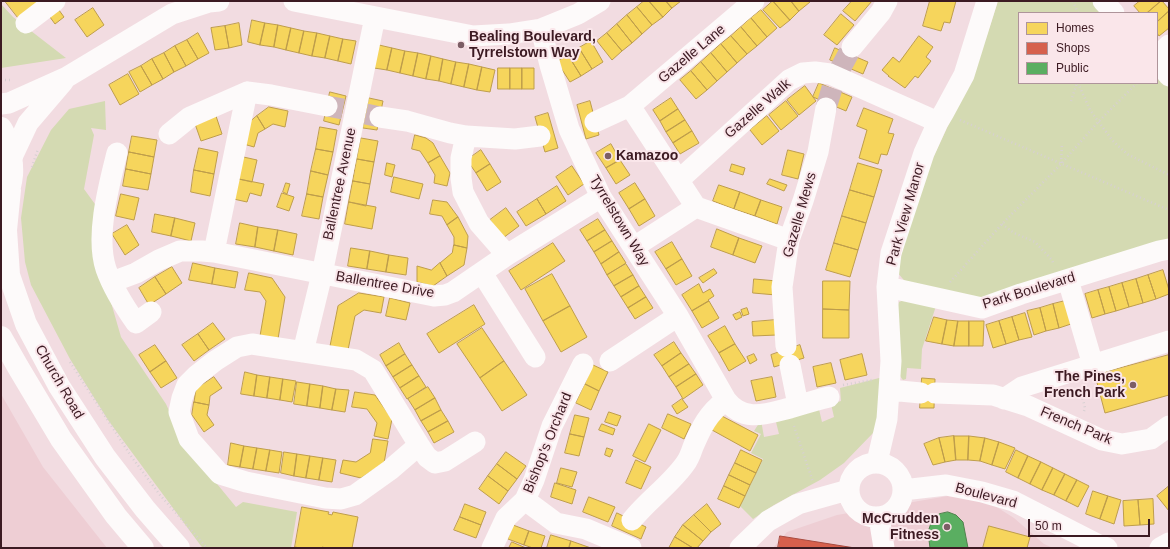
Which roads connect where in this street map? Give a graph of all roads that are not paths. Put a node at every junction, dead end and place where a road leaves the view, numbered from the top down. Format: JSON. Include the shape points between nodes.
{"nodes":[{"id":1,"x":55,"y":1,"type":"edge"},
{"id":2,"x":219,"y":1,"type":"edge"},
{"id":3,"x":294,"y":1,"type":"edge"},
{"id":4,"x":600,"y":1,"type":"edge"},
{"id":5,"x":754,"y":1,"type":"edge"},
{"id":6,"x":888,"y":1,"type":"edge"},
{"id":7,"x":987,"y":1,"type":"edge"},
{"id":8,"x":1104,"y":1,"type":"edge"},
{"id":9,"x":171,"y":8,"type":"edge"},
{"id":10,"x":1113,"y":12,"type":"edge"},
{"id":11,"x":375,"y":17,"type":"junction"},
{"id":12,"x":26,"y":23,"type":"dead end"},
{"id":13,"x":541,"y":29,"type":"junction"},
{"id":14,"x":1169,"y":45,"type":"edge"},
{"id":15,"x":852,"y":48,"type":"tunnel mouth"},
{"id":16,"x":1158,"y":56,"type":"edge"},
{"id":17,"x":1158,"y":62,"type":"edge"},
{"id":18,"x":1169,"y":76,"type":"edge"},
{"id":19,"x":67,"y":77,"type":"junction"},
{"id":20,"x":247,"y":92,"type":"junction"},
{"id":21,"x":1,"y":104,"type":"edge"},
{"id":22,"x":630,"y":106,"type":"junction"},
{"id":23,"x":826,"y":108,"type":"tunnel mouth"},
{"id":24,"x":354,"y":111,"type":"junction"},
{"id":25,"x":941,"y":117,"type":"junction"},
{"id":26,"x":1,"y":128,"type":"edge"},
{"id":27,"x":568,"y":129,"type":"junction"},
{"id":28,"x":169,"y":134,"type":"dead end"},
{"id":29,"x":466,"y":136,"type":"junction"},
{"id":30,"x":117,"y":153,"type":"dead end"},
{"id":31,"x":12,"y":157,"type":"junction"},
{"id":32,"x":679,"y":180,"type":"junction"},
{"id":33,"x":601,"y":197,"type":"junction"},
{"id":34,"x":5,"y":199,"type":"edge"},
{"id":35,"x":696,"y":207,"type":"junction"},
{"id":36,"x":789,"y":240,"type":"junction"},
{"id":37,"x":634,"y":247,"type":"junction"},
{"id":38,"x":1169,"y":249,"type":"edge"},
{"id":39,"x":214,"y":252,"type":"junction"},
{"id":40,"x":507,"y":255,"type":"junction"},
{"id":41,"x":482,"y":273,"type":"junction"},
{"id":42,"x":322,"y":274,"type":"junction"},
{"id":43,"x":1068,"y":280,"type":"junction"},
{"id":44,"x":112,"y":282,"type":"junction"},
{"id":45,"x":887,"y":287,"type":"junction"},
{"id":46,"x":151,"y":312,"type":"dead end"},
{"id":47,"x":678,"y":316,"type":"junction"},
{"id":48,"x":1,"y":337,"type":"edge"},
{"id":49,"x":1169,"y":342,"type":"edge"},
{"id":50,"x":303,"y":352,"type":"junction"},
{"id":51,"x":535,"y":357,"type":"dead end"},
{"id":52,"x":610,"y":361,"type":"dead end"},
{"id":53,"x":583,"y":364,"type":"dead end"},
{"id":54,"x":1087,"y":367,"type":"junction"},
{"id":55,"x":890,"y":385,"type":"junction"},
{"id":56,"x":829,"y":397,"type":"road end"},
{"id":57,"x":1004,"y":399,"type":"junction"},
{"id":58,"x":726,"y":400,"type":"junction"},
{"id":59,"x":793,"y":407,"type":"junction"},
{"id":60,"x":1169,"y":426,"type":"edge"},
{"id":61,"x":475,"y":442,"type":"dead end"},
{"id":62,"x":420,"y":445,"type":"junction"},
{"id":63,"x":877,"y":462,"type":"junction"},
{"id":64,"x":848,"y":490,"type":"junction"},
{"id":65,"x":903,"y":490,"type":"junction"},
{"id":66,"x":525,"y":500,"type":"junction"},
{"id":67,"x":879,"y":517,"type":"junction"},
{"id":68,"x":626,"y":538,"type":"edge"},
{"id":69,"x":1169,"y":543,"type":"edge"},
{"id":70,"x":142,"y":548,"type":"edge"},
{"id":71,"x":179,"y":548,"type":"edge"},
{"id":72,"x":492,"y":548,"type":"edge"},
{"id":73,"x":740,"y":548,"type":"edge"},
{"id":74,"x":884,"y":548,"type":"edge"},
{"id":75,"x":1107,"y":548,"type":"edge"},
{"id":76,"x":1160,"y":548,"type":"edge"}],
"edges":[{"from":1,"to":12,"type":"street"},
{"from":2,"to":9,"type":"street"},
{"from":3,"to":11,"type":"street"},
{"from":4,"to":13,"type":"street","via":[[578,14]]},
{"from":5,"to":22,"type":"street","name":"Gazelle Lane"},
{"from":6,"to":15,"type":"street"},
{"from":7,"to":25,"type":"street","name":"Park View Manor","via":[[964,75]]},
{"from":8,"to":10,"type":"street"},
{"from":9,"to":19,"type":"street"},
{"from":11,"to":13,"type":"street","via":[[473,36]]},
{"from":11,"to":24,"type":"street","name":"Ballentree Avenue"},
{"from":13,"to":27,"type":"street","name":"Tyrrelstown Way"},
{"from":14,"to":16,"type":"street"},
{"from":17,"to":18,"type":"street"},
{"from":19,"to":21,"type":"street","via":[[9,103]]},
{"from":19,"to":31,"type":"street","via":[[28,123]]},
{"from":20,"to":24,"type":"street","name":"Gazelle Lane"},
{"from":20,"to":28,"type":"street","via":[[190,117]]},
{"from":20,"to":39,"type":"street"},
{"from":22,"to":27,"type":"street","name":"Gazelle Lane"},
{"from":22,"to":32,"type":"street"},
{"from":23,"to":36,"type":"street","name":"Gazelle Mews","via":[[818,152]]},
{"from":24,"to":29,"type":"street","name":"Gazelle Lane"},
{"from":24,"to":42,"type":"street","name":"Ballentree Avenue"},
{"from":25,"to":32,"type":"street","name":"Gazelle Walk","via":[[830,74],[804,73],[789,80]]},
{"from":25,"to":45,"type":"street","name":"Park View Manor","via":[[916,174],[891,253]]},
{"from":26,"to":31,"type":"main road","name":"Church Road"},
{"from":27,"to":29,"type":"street","name":"Gazelle Lane","via":[[515,139]]},
{"from":27,"to":33,"type":"street","name":"Tyrrelstown Way"},
{"from":29,"to":40,"type":"street","via":[[460,158],[463,192],[479,223]]},
{"from":30,"to":44,"type":"street","via":[[107,198],[102,245],[106,268]]},
{"from":31,"to":34,"type":"main road","name":"Church Road","via":[[13,174]]},
{"from":32,"to":35,"type":"street"},
{"from":33,"to":37,"type":"street","name":"Tyrrelstown Way"},
{"from":33,"to":40,"type":"street","name":"Ballentree Drive"},
{"from":34,"to":71,"type":"main road","name":"Church Road","via":[[9,275],[26,324],[59,386],[105,457]]},
{"from":35,"to":36,"type":"street"},
{"from":35,"to":37,"type":"street"},
{"from":36,"to":59,"type":"street","name":"Gazelle Mews","via":[[782,287]]},
{"from":37,"to":47,"type":"street","name":"Tyrrelstown Way"},
{"from":38,"to":43,"type":"street","name":"Park Boulevard"},
{"from":39,"to":42,"type":"street","name":"Ballentree Drive"},
{"from":39,"to":44,"type":"street","name":"Ballentree Drive","via":[[180,251]]},
{"from":40,"to":41,"type":"street","name":"Ballentree Drive"},
{"from":41,"to":42,"type":"street","name":"Ballentree Drive","via":[[453,292],[434,296]]},
{"from":41,"to":51,"type":"street"},
{"from":42,"to":50,"type":"street","name":"Ballentree Avenue"},
{"from":43,"to":45,"type":"street","name":"Park Boulevard","via":[[982,308]]},
{"from":43,"to":54,"type":"street"},
{"from":44,"to":46,"type":"street","via":[[121,302],[136,323]]},
{"from":45,"to":55,"type":"street","name":"Park View Manor"},
{"from":47,"to":52,"type":"street"},
{"from":47,"to":58,"type":"street","name":"Tyrrelstown Way"},
{"from":48,"to":70,"type":"main road","name":"Church Road","via":[[61,439]]},
{"from":49,"to":54,"type":"street"},
{"from":50,"to":62,"type":"street","via":[[356,360],[373,370]]},
{"from":50,"to":62,"type":"street","via":[[252,344],[237,347],[215,361],[187,385],[179,412],[189,439],[220,474],[246,482],[341,499],[356,495]]},
{"from":53,"to":66,"type":"street","name":"Bishop's Orchard","via":[[552,426]]},
{"from":54,"to":57,"type":"street","via":[[1022,388]]},
{"from":55,"to":57,"type":"street","name":"French Park","via":[[928,393],[992,395]]},
{"from":55,"to":63,"type":"street","name":"Park View Manor","via":[[887,419]]},
{"from":56,"to":59,"type":"street","name":"Tyrrelstown Way"},
{"from":57,"to":60,"type":"street","name":"French Park","via":[[1028,406],[1102,440],[1122,444],[1151,439]]},
{"from":58,"to":59,"type":"street","name":"Tyrrelstown Way","via":[[732,407],[749,415],[763,416]]},
{"from":58,"to":68,"type":"street","name":"Bishop's Orchard","via":[[702,426],[686,463]]},
{"from":61,"to":62,"type":"street","via":[[445,462],[435,463],[427,457]]},
{"from":63,"to":64,"type":"street","via":[[863,465],[857,470],[852,475]]},
{"from":63,"to":65,"type":"street","via":[[887,465],[896,472]]},
{"from":64,"to":67,"type":"street","via":[[856,509],[871,517]]},
{"from":64,"to":73,"type":"street","via":[[798,504],[768,521]]},
{"from":65,"to":67,"type":"street","via":[[896,508]]},
{"from":65,"to":75,"type":"street","name":"Boulevard","via":[[946,485],[982,492],[1013,501]]},
{"from":66,"to":68,"type":"street","name":"Bishop's Orchard","via":[[556,524]]},
{"from":66,"to":72,"type":"street","name":"Bishop's Orchard","via":[[506,518]]},
{"from":67,"to":74,"type":"street"},
{"from":69,"to":76,"type":"street"}]}
